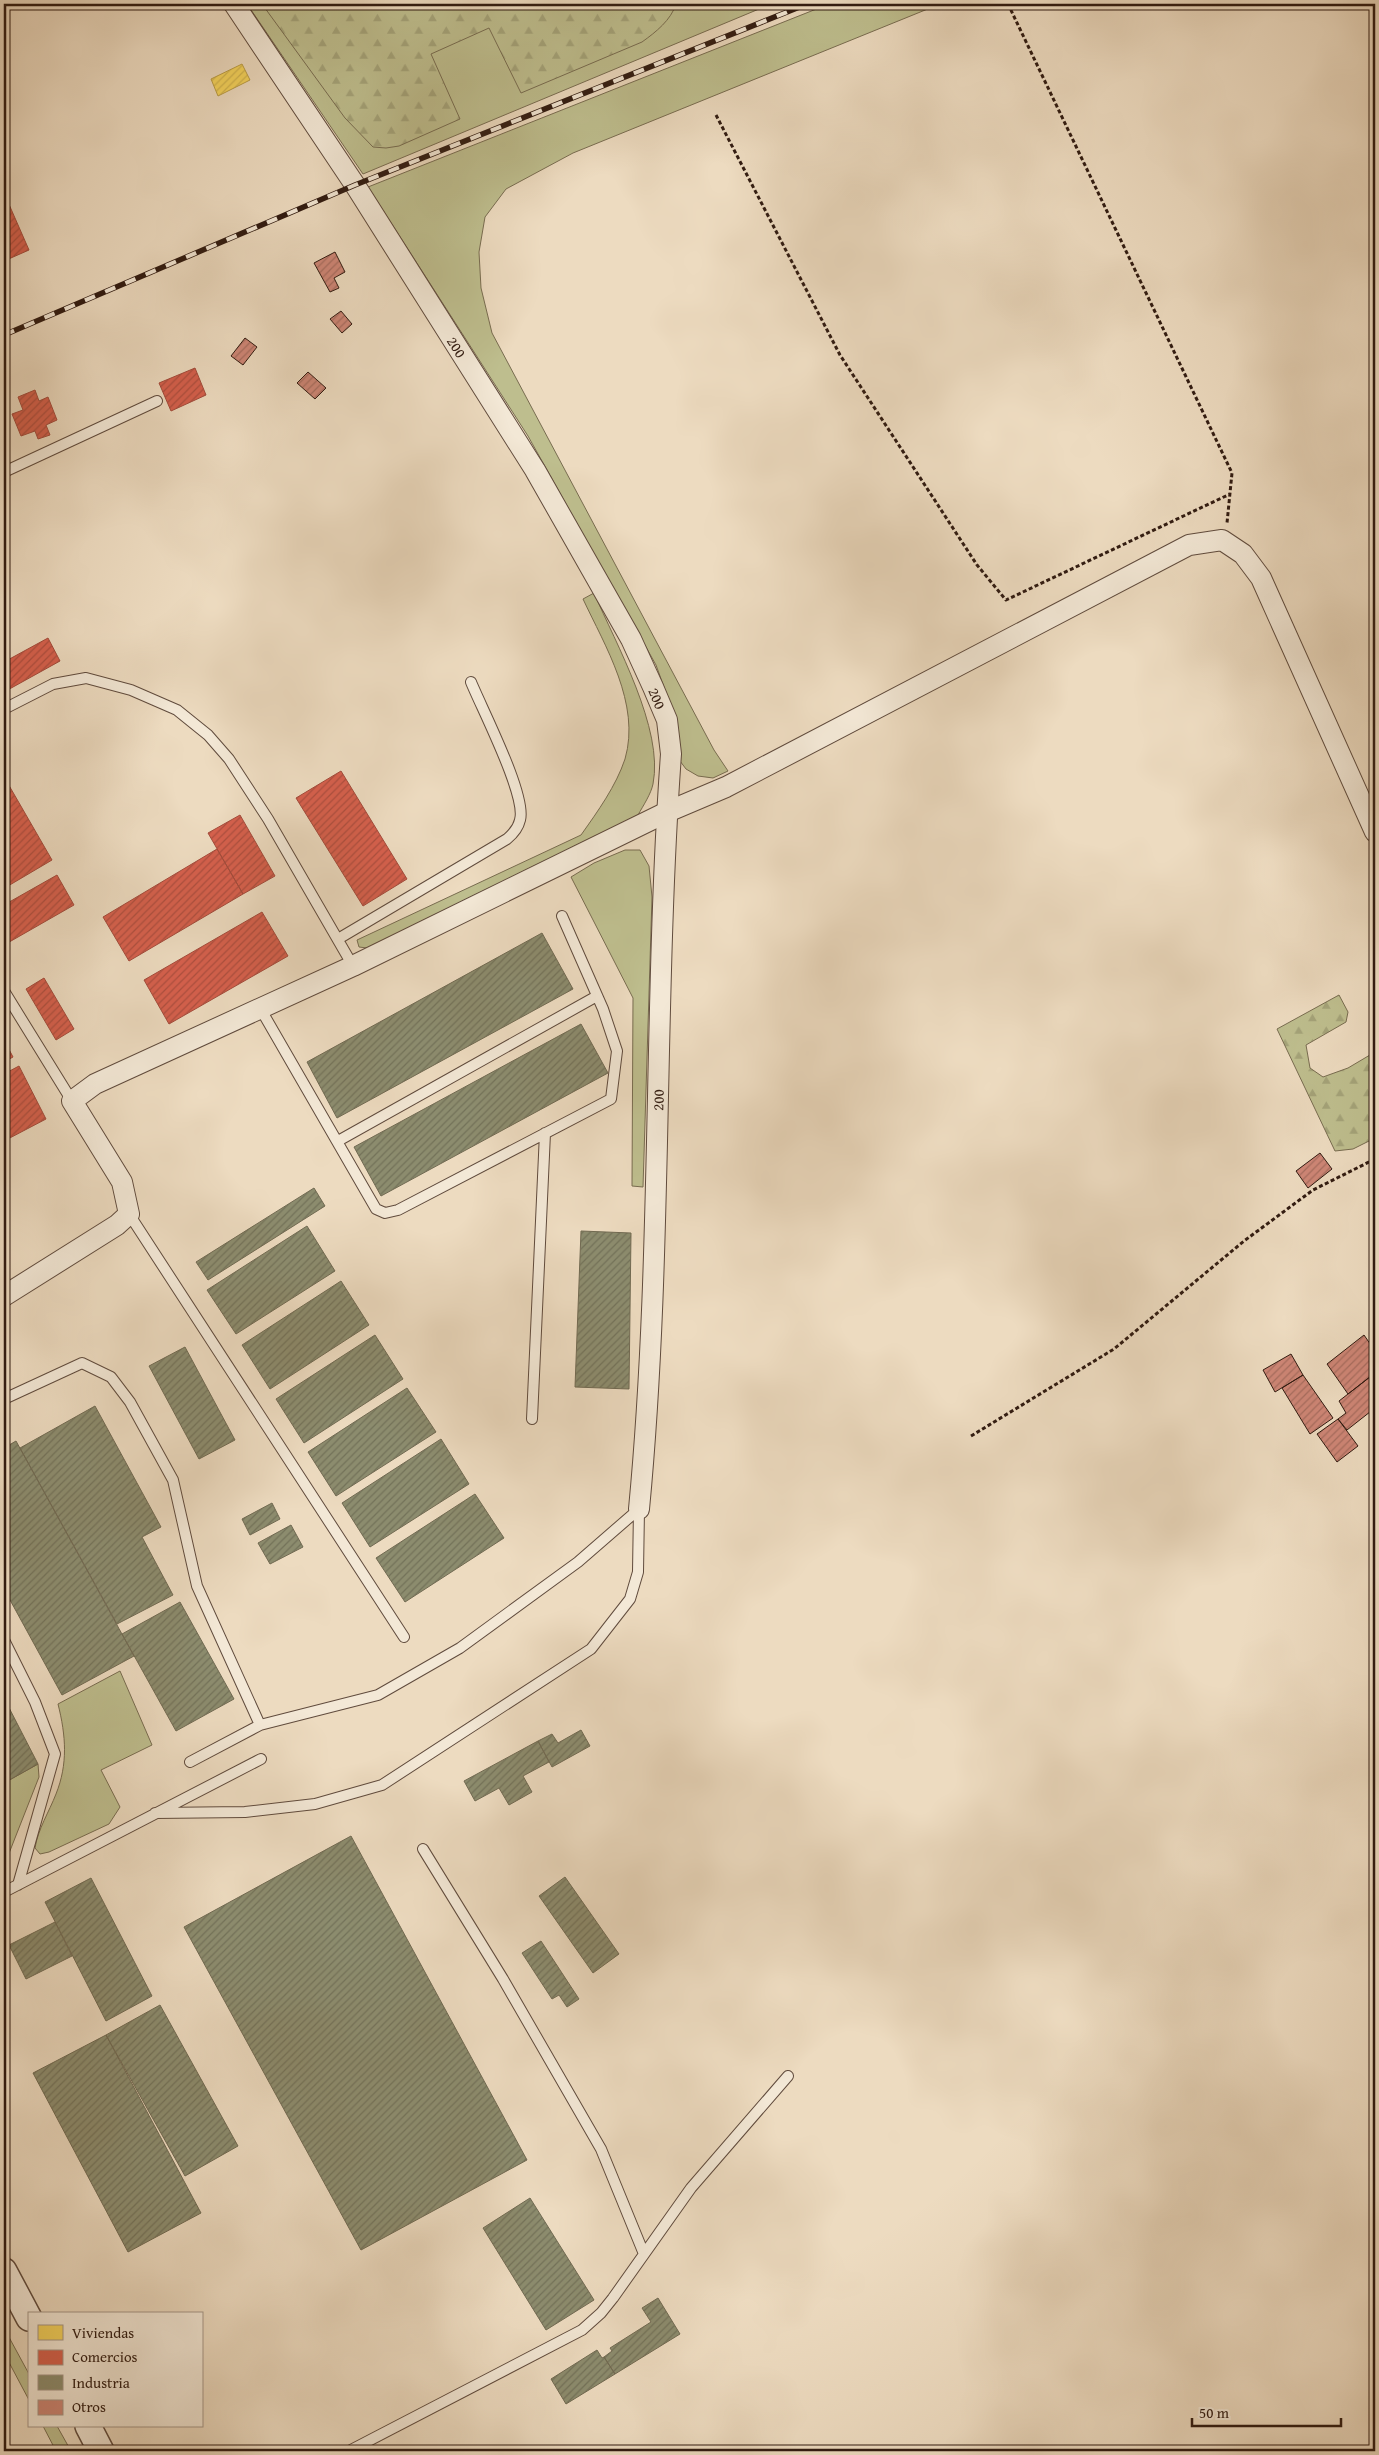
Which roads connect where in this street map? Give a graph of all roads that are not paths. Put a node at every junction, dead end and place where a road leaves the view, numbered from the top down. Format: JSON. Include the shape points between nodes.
{"nodes":[{"id":1,"x":234,"y":4,"type":"edge"},
{"id":2,"x":157,"y":401,"type":"dead end"},
{"id":3,"x":4,"y":472,"type":"edge"},
{"id":4,"x":471,"y":682,"type":"dead end"},
{"id":5,"x":4,"y":709,"type":"edge"},
{"id":6,"x":666,"y":812,"type":"junction"},
{"id":7,"x":1375,"y":832,"type":"edge"},
{"id":8,"x":562,"y":916,"type":"dead end"},
{"id":9,"x":338,"y":940,"type":"junction"},
{"id":10,"x":353,"y":966,"type":"junction"},
{"id":11,"x":4,"y":990,"type":"edge"},
{"id":12,"x":597,"y":996,"type":"junction"},
{"id":13,"x":260,"y":1008,"type":"junction"},
{"id":14,"x":72,"y":1101,"type":"junction"},
{"id":15,"x":545,"y":1133,"type":"junction"},
{"id":16,"x":338,"y":1141,"type":"junction"},
{"id":17,"x":129,"y":1214,"type":"junction"},
{"id":18,"x":4,"y":1296,"type":"edge"},
{"id":19,"x":4,"y":1399,"type":"edge"},
{"id":20,"x":532,"y":1419,"type":"dead end"},
{"id":21,"x":639,"y":1509,"type":"junction"},
{"id":22,"x":404,"y":1637,"type":"dead end"},
{"id":23,"x":4,"y":1640,"type":"edge"},
{"id":24,"x":260,"y":1725,"type":"junction"},
{"id":25,"x":261,"y":1759,"type":"dead end"},
{"id":26,"x":190,"y":1762,"type":"dead end"},
{"id":27,"x":155,"y":1814,"type":"junction"},
{"id":28,"x":423,"y":1849,"type":"dead end"},
{"id":29,"x":18,"y":1884,"type":"junction"},
{"id":30,"x":4,"y":1892,"type":"edge"},
{"id":31,"x":788,"y":2076,"type":"dead end"},
{"id":32,"x":644,"y":2254,"type":"junction"},
{"id":33,"x":4,"y":2271,"type":"edge"},
{"id":34,"x":28,"y":2316,"type":"edge"},
{"id":35,"x":89,"y":2428,"type":"edge"},
{"id":36,"x":101,"y":2451,"type":"edge"},
{"id":37,"x":349,"y":2451,"type":"edge"}],
"edges":[{"from":1,"to":6,"type":"street","name":"200","via":[[356,185],[535,470],[631,639],[667,720],[670,754]]},
{"from":2,"to":3,"type":"lane"},
{"from":4,"to":9,"type":"lane","via":[[520,798],[521,820],[515,832]]},
{"from":5,"to":9,"type":"lane","via":[[53,684],[86,678],[131,690],[177,710],[208,735],[229,759]]},
{"from":6,"to":7,"type":"street","via":[[726,786],[1189,544],[1222,540],[1243,554],[1261,578]]},
{"from":6,"to":10,"type":"street"},
{"from":6,"to":21,"type":"street","name":"200","via":[[655,1231],[646,1440]]},
{"from":8,"to":12,"type":"lane"},
{"from":9,"to":10,"type":"lane"},
{"from":10,"to":13,"type":"street"},
{"from":11,"to":14,"type":"lane"},
{"from":12,"to":15,"type":"lane","via":[[617,1051],[611,1099]]},
{"from":12,"to":16,"type":"lane"},
{"from":13,"to":14,"type":"street","via":[[95,1084]]},
{"from":13,"to":16,"type":"lane"},
{"from":14,"to":17,"type":"street","via":[[122,1182]]},
{"from":15,"to":16,"type":"lane","via":[[398,1210],[385,1213],[376,1209]]},
{"from":15,"to":20,"type":"lane"},
{"from":17,"to":18,"type":"street","via":[[117,1225]]},
{"from":17,"to":22,"type":"lane"},
{"from":19,"to":24,"type":"lane","via":[[82,1363],[110,1377],[130,1402],[172,1480],[198,1586]]},
{"from":21,"to":24,"type":"lane","via":[[578,1562],[460,1648],[378,1695]]},
{"from":21,"to":27,"type":"lane","via":[[638,1572],[630,1599],[591,1649],[382,1785],[315,1804],[245,1812]]},
{"from":23,"to":29,"type":"lane","via":[[56,1754]]},
{"from":24,"to":26,"type":"lane"},
{"from":25,"to":27,"type":"lane"},
{"from":27,"to":29,"type":"lane"},
{"from":28,"to":32,"type":"lane","via":[[601,2149]]},
{"from":29,"to":30,"type":"lane"},
{"from":31,"to":32,"type":"lane","via":[[691,2188]]},
{"from":32,"to":37,"type":"lane","via":[[602,2313],[582,2330]]},
{"from":33,"to":34,"type":"street"},
{"from":35,"to":36,"type":"street"}]}
